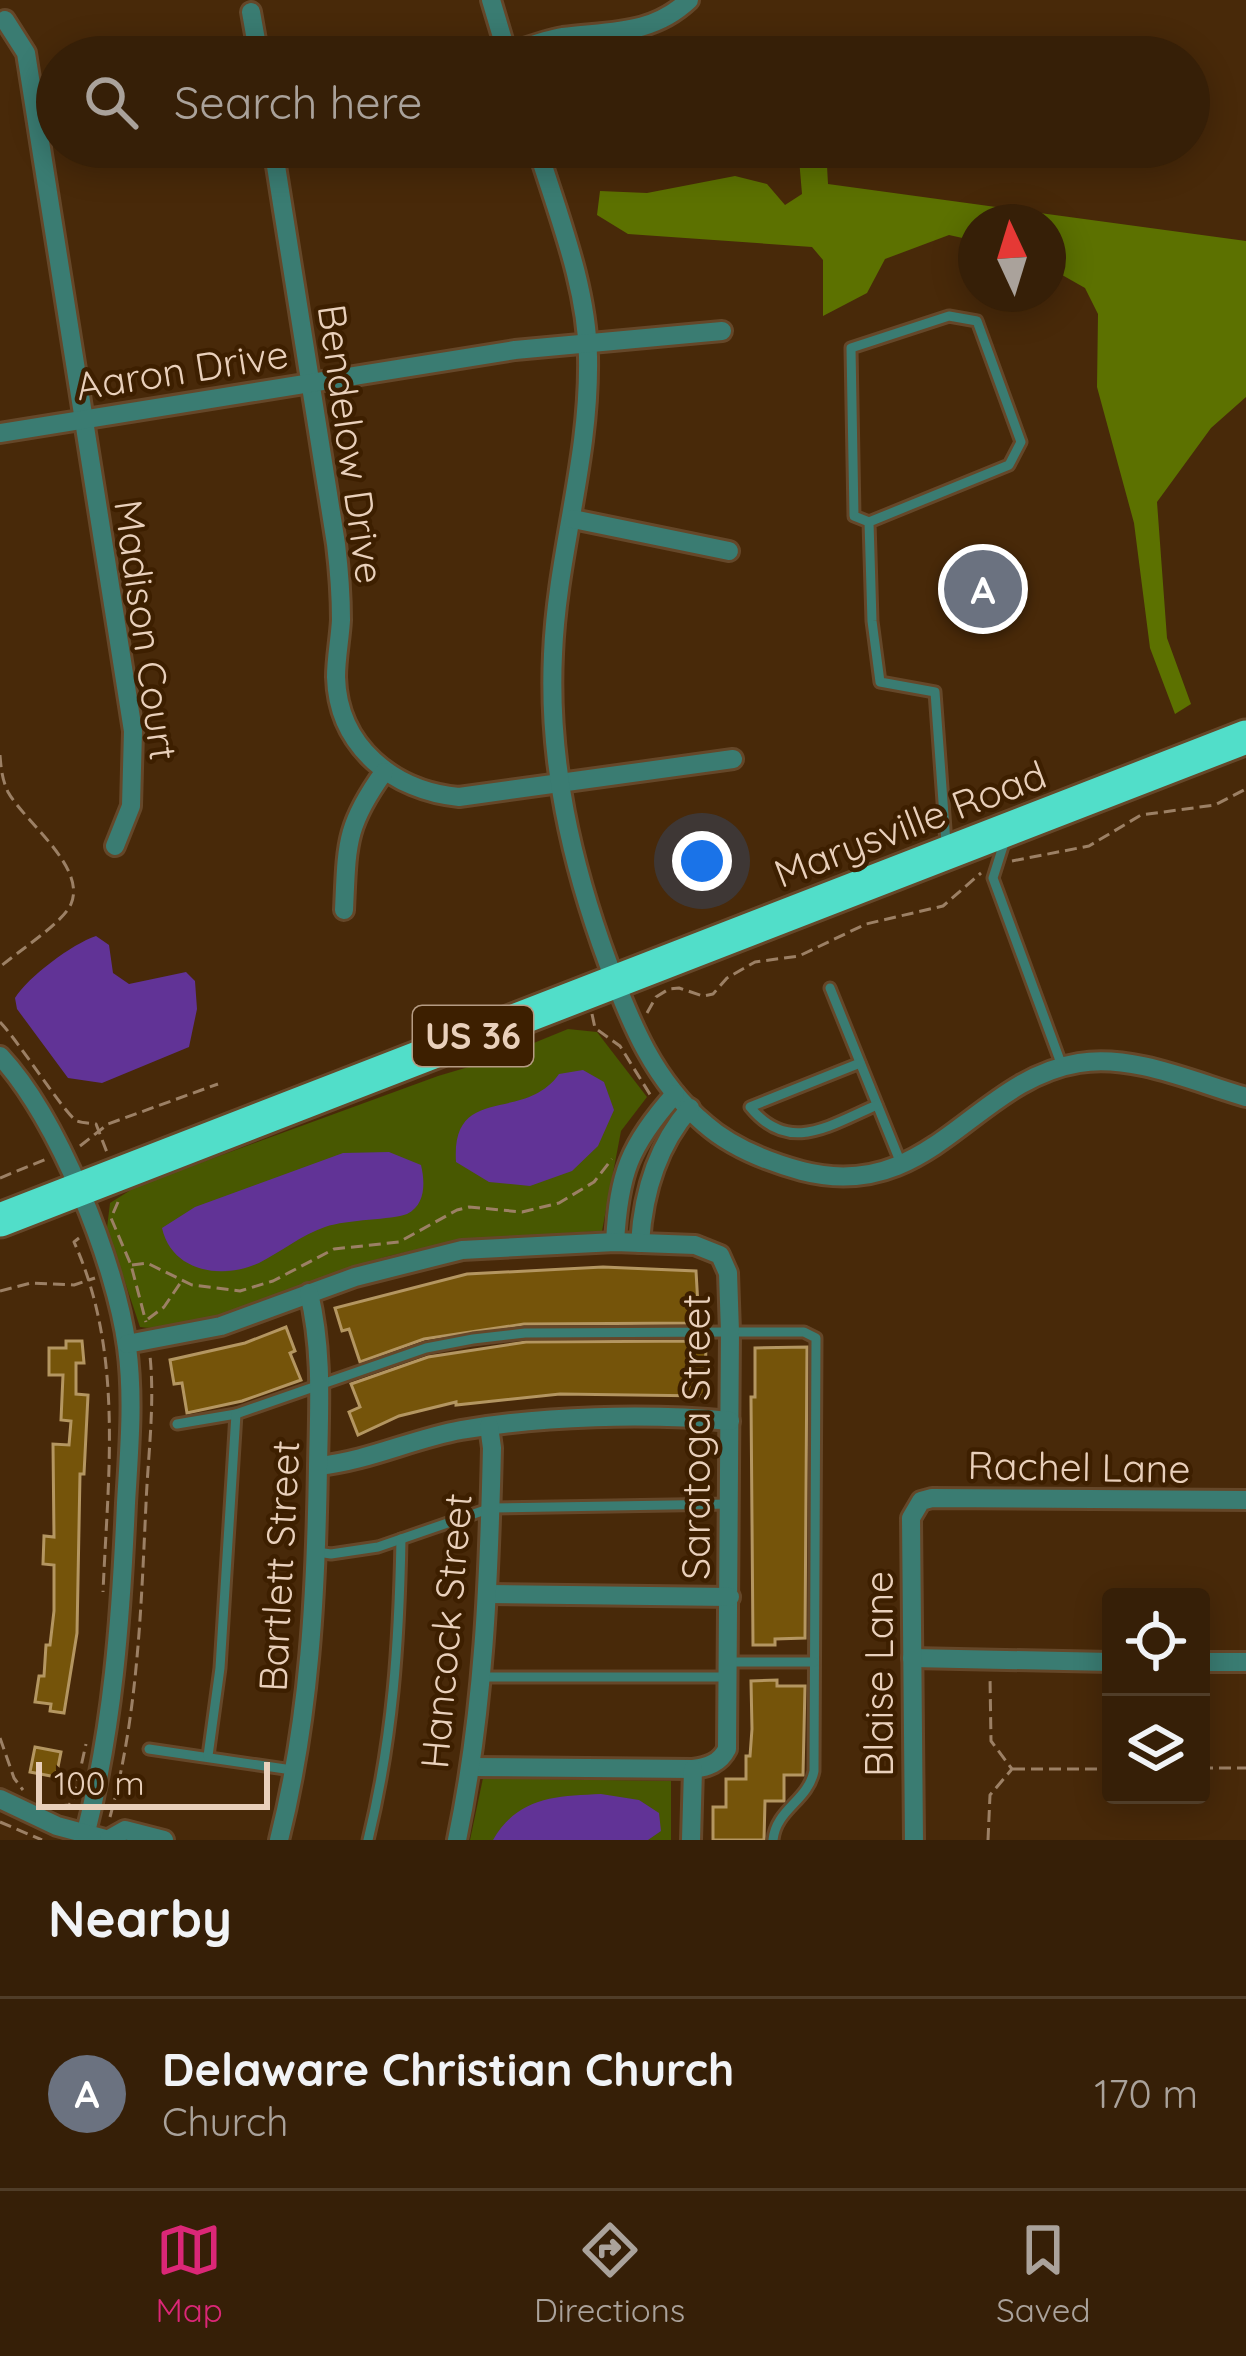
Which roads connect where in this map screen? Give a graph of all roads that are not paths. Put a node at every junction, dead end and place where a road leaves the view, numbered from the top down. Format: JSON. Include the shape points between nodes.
{"nodes":[{"id":1,"x":491,"y":0,"type":"edge"},
{"id":2,"x":689,"y":0,"type":"edge"},
{"id":3,"x":251,"y":12,"type":"dead end"},
{"id":4,"x":5,"y":20,"type":"dead end"},
{"id":5,"x":255,"y":36,"type":"edge"},
{"id":6,"x":502,"y":36,"type":"edge"},
{"id":7,"x":578,"y":36,"type":"edge"},
{"id":8,"x":36,"y":118,"type":"edge"},
{"id":9,"x":44,"y":168,"type":"edge"},
{"id":10,"x":276,"y":168,"type":"edge"},
{"id":11,"x":543,"y":168,"type":"edge"},
{"id":12,"x":722,"y":331,"type":"dead end"},
{"id":13,"x":588,"y":342,"type":"junction"},
{"id":14,"x":311,"y":383,"type":"junction"},
{"id":15,"x":83,"y":420,"type":"junction"},
{"id":16,"x":0,"y":433,"type":"edge"},
{"id":17,"x":573,"y":519,"type":"junction"},
{"id":18,"x":869,"y":522,"type":"junction"},
{"id":19,"x":729,"y":551,"type":"dead end"},
{"id":20,"x":1246,"y":737,"type":"edge"},
{"id":21,"x":733,"y":759,"type":"dead end"},
{"id":22,"x":385,"y":772,"type":"junction"},
{"id":23,"x":560,"y":784,"type":"junction"},
{"id":24,"x":1010,"y":830,"type":"junction"},
{"id":25,"x":115,"y":846,"type":"dead end"},
{"id":26,"x":947,"y":854,"type":"junction"},
{"id":27,"x":344,"y":910,"type":"dead end"},
{"id":28,"x":615,"y":982,"type":"junction"},
{"id":29,"x":830,"y":988,"type":"dead end"},
{"id":30,"x":0,"y":1056,"type":"edge"},
{"id":31,"x":860,"y":1063,"type":"junction"},
{"id":32,"x":1062,"y":1066,"type":"junction"},
{"id":33,"x":675,"y":1094,"type":"junction"},
{"id":34,"x":1246,"y":1097,"type":"edge"},
{"id":35,"x":878,"y":1105,"type":"junction"},
{"id":36,"x":690,"y":1108,"type":"junction"},
{"id":37,"x":902,"y":1166,"type":"junction"},
{"id":38,"x":78,"y":1189,"type":"junction"},
{"id":39,"x":0,"y":1220,"type":"edge"},
{"id":40,"x":615,"y":1242,"type":"junction"},
{"id":41,"x":640,"y":1243,"type":"junction"},
{"id":42,"x":309,"y":1293,"type":"junction"},
{"id":43,"x":730,"y":1331,"type":"junction"},
{"id":44,"x":127,"y":1344,"type":"junction"},
{"id":45,"x":321,"y":1382,"type":"junction"},
{"id":46,"x":236,"y":1414,"type":"junction"},
{"id":47,"x":730,"y":1421,"type":"junction"},
{"id":48,"x":177,"y":1424,"type":"dead end"},
{"id":49,"x":489,"y":1426,"type":"junction"},
{"id":50,"x":318,"y":1466,"type":"junction"},
{"id":51,"x":1246,"y":1500,"type":"edge"},
{"id":52,"x":730,"y":1504,"type":"junction"},
{"id":53,"x":491,"y":1508,"type":"junction"},
{"id":54,"x":915,"y":1508,"type":"joint"},
{"id":55,"x":401,"y":1539,"type":"junction"},
{"id":56,"x":317,"y":1552,"type":"junction"},
{"id":57,"x":488,"y":1594,"type":"junction"},
{"id":58,"x":730,"y":1597,"type":"junction"},
{"id":59,"x":912,"y":1658,"type":"junction"},
{"id":60,"x":814,"y":1662,"type":"junction"},
{"id":61,"x":1102,"y":1662,"type":"edge"},
{"id":62,"x":1210,"y":1662,"type":"edge"},
{"id":63,"x":1246,"y":1662,"type":"edge"},
{"id":64,"x":730,"y":1670,"type":"junction"},
{"id":65,"x":481,"y":1677,"type":"junction"},
{"id":66,"x":149,"y":1749,"type":"dead end"},
{"id":67,"x":208,"y":1756,"type":"junction"},
{"id":68,"x":471,"y":1767,"type":"junction"},
{"id":69,"x":693,"y":1769,"type":"junction"},
{"id":70,"x":296,"y":1771,"type":"junction"},
{"id":71,"x":0,"y":1799,"type":"edge"},
{"id":72,"x":99,"y":1838,"type":"edge"},
{"id":73,"x":164,"y":1840,"type":"edge"},
{"id":74,"x":280,"y":1840,"type":"edge"},
{"id":75,"x":368,"y":1840,"type":"edge"},
{"id":76,"x":457,"y":1840,"type":"edge"},
{"id":77,"x":691,"y":1840,"type":"edge"},
{"id":78,"x":773,"y":1840,"type":"edge"},
{"id":79,"x":914,"y":1840,"type":"edge"}],
"edges":[{"from":1,"to":6,"type":"street"},
{"from":2,"to":7,"type":"street","via":[[658,24]]},
{"from":3,"to":5,"type":"street"},
{"from":4,"to":8,"type":"street","name":"Madison Court","via":[[26,53]]},
{"from":9,"to":15,"type":"street","name":"Madison Court"},
{"from":10,"to":14,"type":"street","name":"Bendelow Drive"},
{"from":11,"to":13,"type":"street"},
{"from":12,"to":13,"type":"street","name":"Aaron Drive"},
{"from":13,"to":14,"type":"street","name":"Aaron Drive"},
{"from":13,"to":17,"type":"street"},
{"from":14,"to":15,"type":"street","name":"Aaron Drive"},
{"from":14,"to":22,"type":"street","name":"Bendelow Drive","via":[[340,584],[338,696],[352,735]]},
{"from":15,"to":16,"type":"street","name":"Aaron Drive"},
{"from":15,"to":25,"type":"street","name":"Madison Court","via":[[133,731],[131,806]]},
{"from":17,"to":19,"type":"street"},
{"from":17,"to":23,"type":"street","via":[[553,653]]},
{"from":18,"to":18,"type":"lane","via":[[1010,464],[1021,442],[977,321],[949,316],[851,348],[854,515]]},
{"from":18,"to":26,"type":"lane","via":[[880,682],[935,692]]},
{"from":20,"to":24,"type":"highway","name":"Marysville Road","number":"US 36"},
{"from":21,"to":23,"type":"street"},
{"from":22,"to":23,"type":"street","via":[[424,792],[460,797]]},
{"from":22,"to":27,"type":"street","via":[[347,840]]},
{"from":23,"to":28,"type":"street","via":[[581,886]]},
{"from":24,"to":26,"type":"highway","name":"Marysville Road","number":"US 36"},
{"from":24,"to":32,"type":"lane","via":[[994,868],[1002,908]]},
{"from":26,"to":28,"type":"highway","name":"Marysville Road","number":"US 36"},
{"from":28,"to":33,"type":"street","via":[[646,1054]]},
{"from":28,"to":38,"type":"highway","name":"Marysville Road","number":"US 36"},
{"from":29,"to":31,"type":"lane"},
{"from":30,"to":38,"type":"street","via":[[37,1102]]},
{"from":31,"to":35,"type":"lane"},
{"from":31,"to":35,"type":"lane","via":[[750,1107],[790,1135]]},
{"from":32,"to":34,"type":"street","via":[[1108,1060]]},
{"from":32,"to":37,"type":"street"},
{"from":33,"to":36,"type":"street"},
{"from":33,"to":40,"type":"street","via":[[626,1163]]},
{"from":35,"to":37,"type":"lane"},
{"from":36,"to":37,"type":"street","via":[[770,1162],[855,1176]]},
{"from":36,"to":41,"type":"street","via":[[648,1186]]},
{"from":38,"to":39,"type":"highway","name":"Marysville Road","number":"US 36"},
{"from":38,"to":44,"type":"street"},
{"from":40,"to":41,"type":"street","name":"Saratoga Street"},
{"from":40,"to":42,"type":"street","name":"Saratoga Street","via":[[462,1250]]},
{"from":41,"to":43,"type":"street","name":"Saratoga Street","via":[[695,1245],[721,1255]]},
{"from":42,"to":44,"type":"street","name":"Saratoga Street","via":[[221,1326]]},
{"from":42,"to":45,"type":"street","name":"Bartlett Street"},
{"from":43,"to":45,"type":"lane","via":[[473,1339]]},
{"from":43,"to":47,"type":"street","name":"Saratoga Street"},
{"from":43,"to":60,"type":"lane","via":[[816,1339]]},
{"from":44,"to":72,"type":"street","via":[[121,1632]]},
{"from":45,"to":46,"type":"lane"},
{"from":45,"to":50,"type":"street","name":"Bartlett Street"},
{"from":46,"to":48,"type":"lane"},
{"from":46,"to":67,"type":"lane"},
{"from":47,"to":49,"type":"street"},
{"from":47,"to":52,"type":"street","name":"Saratoga Street"},
{"from":49,"to":50,"type":"street"},
{"from":49,"to":53,"type":"street","name":"Hancock Street"},
{"from":50,"to":56,"type":"street","name":"Bartlett Street"},
{"from":51,"to":54,"type":"street","name":"Rachel Lane","via":[[932,1498]]},
{"from":52,"to":53,"type":"lane"},
{"from":52,"to":58,"type":"street","name":"Saratoga Street"},
{"from":53,"to":55,"type":"lane"},
{"from":53,"to":57,"type":"street","name":"Hancock Street"},
{"from":54,"to":59,"type":"street","name":"Blaise Lane"},
{"from":55,"to":56,"type":"lane"},
{"from":55,"to":75,"type":"lane","via":[[398,1670]]},
{"from":56,"to":70,"type":"street","name":"Bartlett Street"},
{"from":57,"to":58,"type":"street"},
{"from":57,"to":65,"type":"street","name":"Hancock Street"},
{"from":58,"to":64,"type":"street","name":"Saratoga Street"},
{"from":59,"to":61,"type":"street"},
{"from":59,"to":79,"type":"street","name":"Blaise Lane"},
{"from":60,"to":64,"type":"lane"},
{"from":60,"to":78,"type":"lane","via":[[812,1780],[777,1821]]},
{"from":62,"to":63,"type":"street"},
{"from":64,"to":65,"type":"lane"},
{"from":64,"to":69,"type":"street","name":"Saratoga Street","via":[[728,1749],[709,1767]]},
{"from":65,"to":68,"type":"street","name":"Hancock Street"},
{"from":66,"to":67,"type":"lane"},
{"from":67,"to":70,"type":"lane"},
{"from":68,"to":69,"type":"street"},
{"from":68,"to":76,"type":"street","name":"Hancock Street"},
{"from":69,"to":77,"type":"street"},
{"from":70,"to":74,"type":"street","name":"Bartlett Street"},
{"from":71,"to":72,"type":"street"},
{"from":72,"to":73,"type":"street","via":[[125,1830]]}]}
